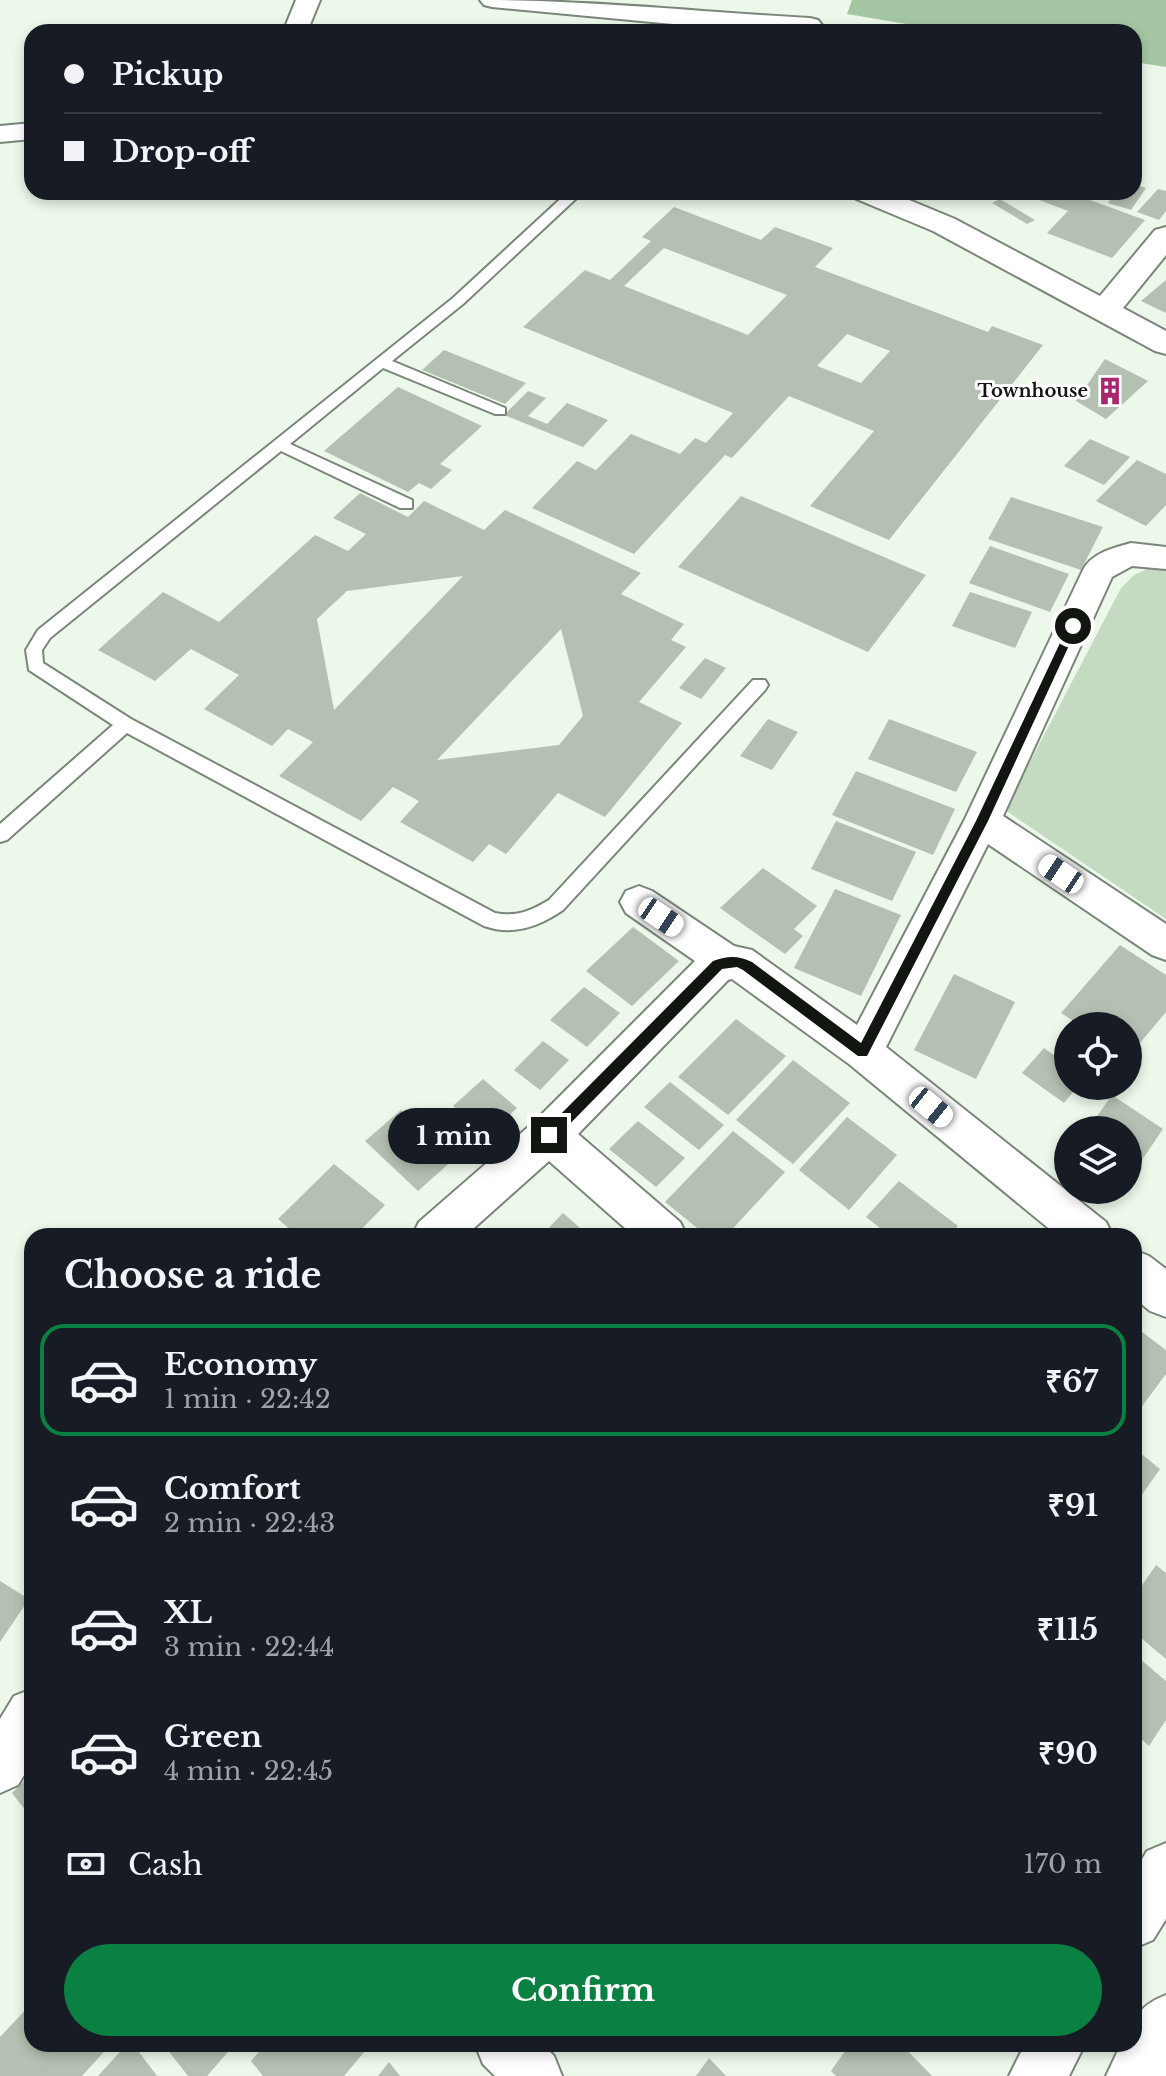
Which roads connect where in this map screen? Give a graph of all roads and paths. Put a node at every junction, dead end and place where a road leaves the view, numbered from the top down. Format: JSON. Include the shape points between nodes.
{"nodes":[{"id":1,"x":308,"y":0,"type":"edge"},
{"id":2,"x":505,"y":1,"type":"edge"},
{"id":3,"x":695,"y":17,"type":"edge"},
{"id":4,"x":298,"y":24,"type":"edge"},
{"id":5,"x":796,"y":24,"type":"edge"},
{"id":6,"x":24,"y":132,"type":"edge"},
{"id":7,"x":0,"y":134,"type":"edge"},
{"id":8,"x":567,"y":200,"type":"edge"},
{"id":9,"x":883,"y":200,"type":"edge"},
{"id":10,"x":1166,"y":236,"type":"edge"},
{"id":11,"x":1104,"y":311,"type":"junction"},
{"id":12,"x":1166,"y":344,"type":"edge"},
{"id":13,"x":381,"y":362,"type":"junction"},
{"id":14,"x":500,"y":411,"type":"dead end"},
{"id":15,"x":278,"y":444,"type":"junction"},
{"id":16,"x":406,"y":504,"type":"dead end"},
{"id":17,"x":1166,"y":558,"type":"edge"},
{"id":18,"x":759,"y":685,"type":"dead end"},
{"id":19,"x":125,"y":724,"type":"junction"},
{"id":20,"x":982,"y":821,"type":"junction"},
{"id":21,"x":0,"y":835,"type":"edge"},
{"id":22,"x":639,"y":902,"type":"dead end"},
{"id":23,"x":1166,"y":944,"type":"edge"},
{"id":24,"x":727,"y":962,"type":"junction"},
{"id":25,"x":863,"y":1052,"type":"junction"},
{"id":26,"x":549,"y":1135,"type":"junction"},
{"id":27,"x":443,"y":1228,"type":"edge"},
{"id":28,"x":656,"y":1228,"type":"edge"},
{"id":29,"x":1081,"y":1228,"type":"edge"},
{"id":30,"x":1142,"y":1277,"type":"edge"},
{"id":31,"x":1166,"y":1296,"type":"edge"},
{"id":32,"x":24,"y":1727,"type":"edge"},
{"id":33,"x":0,"y":1767,"type":"edge"},
{"id":34,"x":1166,"y":1870,"type":"edge"},
{"id":35,"x":1142,"y":1908,"type":"edge"},
{"id":36,"x":1166,"y":2023,"type":"edge"},
{"id":37,"x":511,"y":2052,"type":"edge"},
{"id":38,"x":1052,"y":2052,"type":"edge"},
{"id":39,"x":534,"y":2076,"type":"edge"},
{"id":40,"x":1037,"y":2076,"type":"edge"},
{"id":41,"x":1134,"y":2076,"type":"edge"}],
"edges":[{"from":1,"to":4,"type":"street"},
{"from":2,"to":3,"type":"street"},
{"from":3,"to":5,"type":"street"},
{"from":6,"to":7,"type":"street"},
{"from":8,"to":13,"type":"lane","via":[[458,301]]},
{"from":9,"to":11,"type":"street","via":[[944,225]]},
{"from":10,"to":11,"type":"street"},
{"from":11,"to":12,"type":"street"},
{"from":13,"to":14,"type":"lane"},
{"from":13,"to":15,"type":"lane"},
{"from":15,"to":16,"type":"lane"},
{"from":15,"to":19,"type":"lane","via":[[44,634],[34,650],[35,666]]},
{"from":17,"to":20,"type":"street","via":[[1124,554],[1099,570]]},
{"from":18,"to":19,"type":"lane","via":[[556,905],[538,917],[506,925]]},
{"from":19,"to":21,"type":"lane"},
{"from":20,"to":23,"type":"street"},
{"from":20,"to":25,"type":"street"},
{"from":22,"to":24,"type":"street"},
{"from":24,"to":25,"type":"street","via":[[747,966]]},
{"from":24,"to":26,"type":"street","via":[[717,965]]},
{"from":25,"to":29,"type":"street"},
{"from":26,"to":27,"type":"street"},
{"from":26,"to":28,"type":"street"},
{"from":30,"to":31,"type":"street"},
{"from":32,"to":33,"type":"street"},
{"from":34,"to":35,"type":"street"},
{"from":36,"to":41,"type":"street"},
{"from":37,"to":39,"type":"street"},
{"from":38,"to":40,"type":"street"}]}
